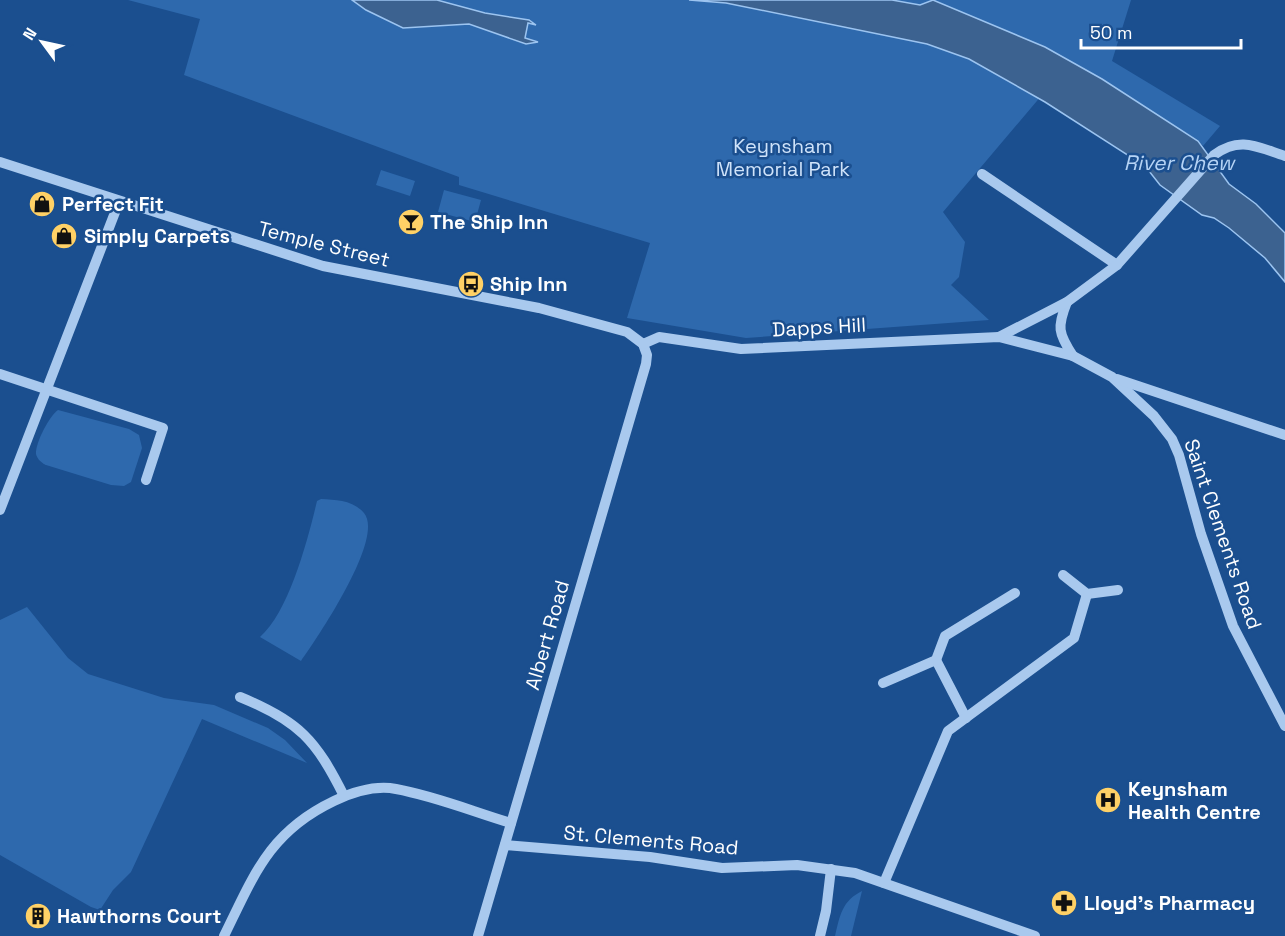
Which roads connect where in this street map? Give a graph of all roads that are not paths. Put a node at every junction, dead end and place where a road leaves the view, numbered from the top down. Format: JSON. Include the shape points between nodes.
{"nodes":[{"id":1,"x":1285,"y":156,"type":"edge"},
{"id":2,"x":0,"y":162,"type":"edge"},
{"id":3,"x":982,"y":174,"type":"dead end"},
{"id":4,"x":119,"y":202,"type":"junction"},
{"id":5,"x":1117,"y":265,"type":"junction"},
{"id":6,"x":1067,"y":302,"type":"junction"},
{"id":7,"x":999,"y":337,"type":"junction"},
{"id":8,"x":643,"y":344,"type":"junction"},
{"id":9,"x":1073,"y":356,"type":"junction"},
{"id":10,"x":0,"y":374,"type":"edge"},
{"id":11,"x":1112,"y":376,"type":"junction"},
{"id":12,"x":48,"y":390,"type":"junction"},
{"id":13,"x":1285,"y":435,"type":"edge"},
{"id":14,"x":146,"y":480,"type":"dead end"},
{"id":15,"x":0,"y":510,"type":"edge"},
{"id":16,"x":1063,"y":575,"type":"dead end"},
{"id":17,"x":1118,"y":590,"type":"dead end"},
{"id":18,"x":1015,"y":593,"type":"dead end"},
{"id":19,"x":1087,"y":594,"type":"junction"},
{"id":20,"x":936,"y":660,"type":"junction"},
{"id":21,"x":883,"y":683,"type":"dead end"},
{"id":22,"x":240,"y":697,"type":"dead end"},
{"id":23,"x":966,"y":718,"type":"junction"},
{"id":24,"x":1285,"y":726,"type":"edge"},
{"id":25,"x":344,"y":796,"type":"junction"},
{"id":26,"x":511,"y":823,"type":"junction"},
{"id":27,"x":505,"y":845,"type":"junction"},
{"id":28,"x":831,"y":869,"type":"junction"},
{"id":29,"x":884,"y":883,"type":"junction"},
{"id":30,"x":224,"y":936,"type":"edge"},
{"id":31,"x":478,"y":936,"type":"edge"},
{"id":32,"x":820,"y":936,"type":"edge"},
{"id":33,"x":1035,"y":936,"type":"edge"}],
"edges":[{"from":1,"to":5,"type":"street","name":"Dapps Hill","via":[[1240,143],[1226,146]]},
{"from":2,"to":4,"type":"street","name":"Temple Street"},
{"from":3,"to":5,"type":"street"},
{"from":4,"to":8,"type":"street","name":"Temple Street","via":[[324,266],[539,308],[627,332]]},
{"from":4,"to":12,"type":"street"},
{"from":5,"to":6,"type":"street","name":"Dapps Hill"},
{"from":6,"to":7,"type":"street","name":"Dapps Hill"},
{"from":6,"to":9,"type":"street","via":[[1060,320],[1061,338]]},
{"from":7,"to":8,"type":"street","name":"Dapps Hill","via":[[741,349],[660,337]]},
{"from":7,"to":9,"type":"street","name":"Dapps Hill"},
{"from":8,"to":26,"type":"street","name":"Albert Road","via":[[646,364]]},
{"from":9,"to":11,"type":"street","name":"Saint Clements Road"},
{"from":10,"to":12,"type":"street"},
{"from":11,"to":13,"type":"street"},
{"from":11,"to":24,"type":"street","name":"Saint Clements Road","via":[[1172,439],[1233,626]]},
{"from":12,"to":14,"type":"street","via":[[163,428]]},
{"from":12,"to":15,"type":"street"},
{"from":16,"to":19,"type":"street"},
{"from":17,"to":19,"type":"street"},
{"from":18,"to":20,"type":"street","via":[[945,636]]},
{"from":19,"to":23,"type":"street","via":[[1074,638]]},
{"from":20,"to":21,"type":"street"},
{"from":20,"to":23,"type":"street"},
{"from":22,"to":25,"type":"street","via":[[270,709],[311,741],[325,757]]},
{"from":23,"to":29,"type":"street","via":[[948,731],[940,747]]},
{"from":25,"to":26,"type":"street","via":[[365,789],[395,788]]},
{"from":25,"to":30,"type":"street","via":[[312,811],[278,839],[258,868]]},
{"from":26,"to":27,"type":"street","name":"Albert Road"},
{"from":27,"to":28,"type":"street","name":"St. Clements Road","via":[[650,856],[722,868],[797,865]]},
{"from":27,"to":31,"type":"street","name":"Albert Road"},
{"from":28,"to":29,"type":"street","name":"St. Clements Road"},
{"from":28,"to":32,"type":"street"},
{"from":29,"to":33,"type":"street","name":"St. Clements Road"}]}
